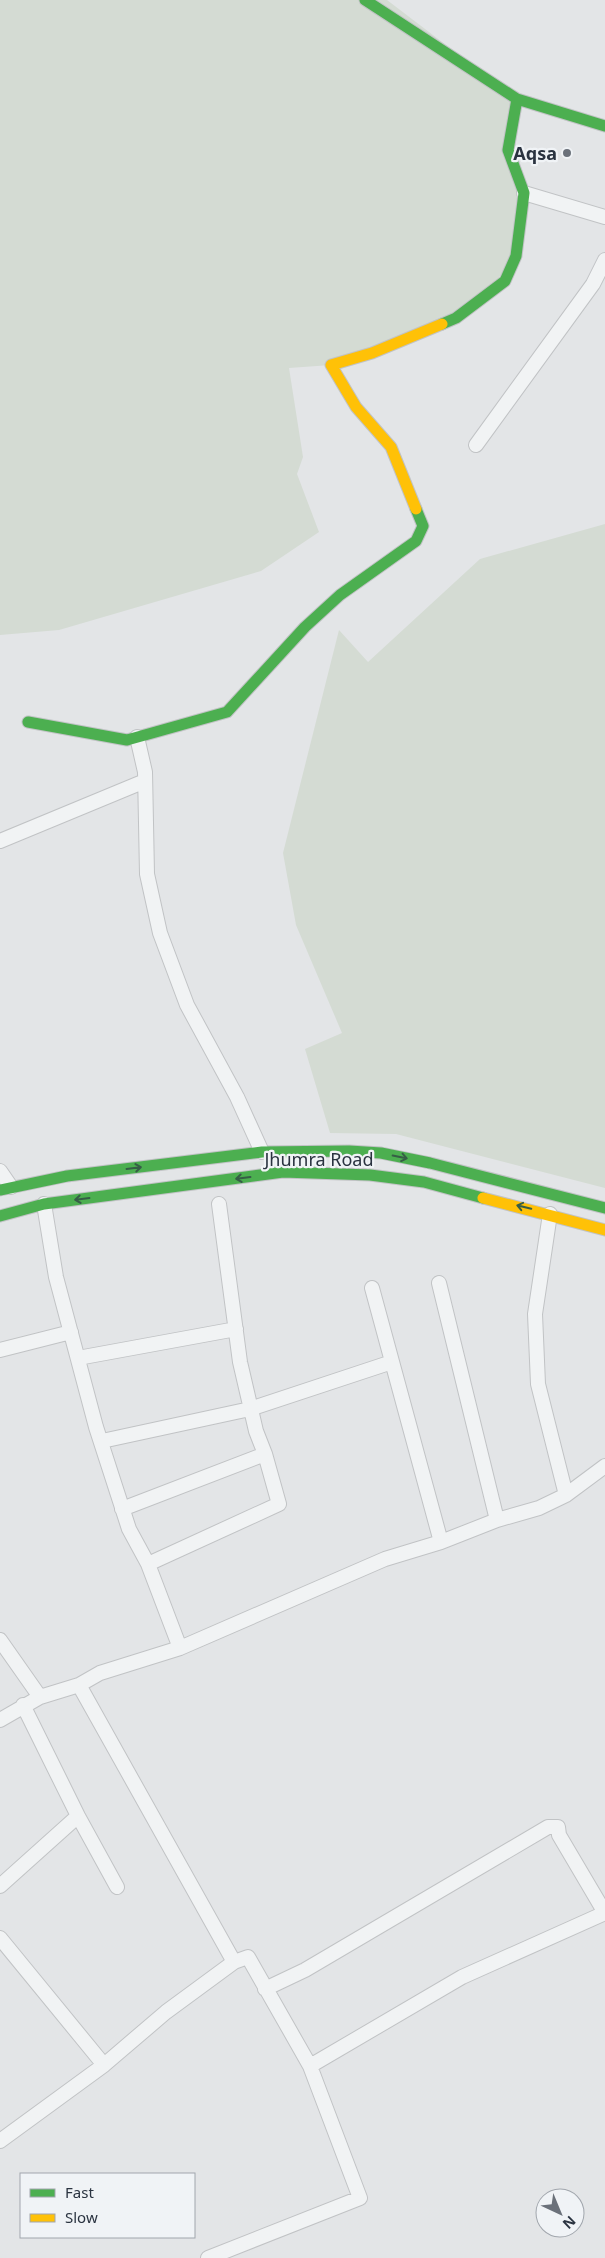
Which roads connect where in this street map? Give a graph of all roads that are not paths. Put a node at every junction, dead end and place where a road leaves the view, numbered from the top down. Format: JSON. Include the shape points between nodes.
{"nodes":[{"id":1,"x":365,"y":0,"type":"edge"},
{"id":2,"x":517,"y":99,"type":"junction"},
{"id":3,"x":605,"y":126,"type":"edge"},
{"id":4,"x":524,"y":193,"type":"junction"},
{"id":5,"x":605,"y":217,"type":"edge"},
{"id":6,"x":605,"y":260,"type":"edge"},
{"id":7,"x":476,"y":445,"type":"dead end"},
{"id":8,"x":28,"y":722,"type":"dead end"},
{"id":9,"x":137,"y":737,"type":"junction"},
{"id":10,"x":145,"y":781,"type":"junction"},
{"id":11,"x":0,"y":841,"type":"edge"},
{"id":12,"x":262,"y":1152,"type":"junction"},
{"id":13,"x":0,"y":1171,"type":"edge"},
{"id":14,"x":5,"y":1189,"type":"edge"},
{"id":15,"x":44,"y":1204,"type":"junction"},
{"id":16,"x":219,"y":1204,"type":"dead end"},
{"id":17,"x":605,"y":1208,"type":"edge"},
{"id":18,"x":550,"y":1214,"type":"junction"},
{"id":19,"x":0,"y":1216,"type":"edge"},
{"id":20,"x":605,"y":1230,"type":"edge"},
{"id":21,"x":438,"y":1283,"type":"dead end"},
{"id":22,"x":372,"y":1288,"type":"dead end"},
{"id":23,"x":236,"y":1329,"type":"junction"},
{"id":24,"x":71,"y":1332,"type":"junction"},
{"id":25,"x":0,"y":1350,"type":"edge"},
{"id":26,"x":78,"y":1358,"type":"junction"},
{"id":27,"x":392,"y":1362,"type":"junction"},
{"id":28,"x":250,"y":1409,"type":"junction"},
{"id":29,"x":102,"y":1441,"type":"junction"},
{"id":30,"x":265,"y":1454,"type":"junction"},
{"id":31,"x":605,"y":1466,"type":"edge"},
{"id":32,"x":566,"y":1495,"type":"junction"},
{"id":33,"x":122,"y":1509,"type":"junction"},
{"id":34,"x":498,"y":1520,"type":"junction"},
{"id":35,"x":442,"y":1542,"type":"junction"},
{"id":36,"x":148,"y":1564,"type":"junction"},
{"id":37,"x":0,"y":1640,"type":"edge"},
{"id":38,"x":180,"y":1648,"type":"junction"},
{"id":39,"x":79,"y":1685,"type":"junction"},
{"id":40,"x":40,"y":1697,"type":"junction"},
{"id":41,"x":23,"y":1705,"type":"junction"},
{"id":42,"x":0,"y":1720,"type":"edge"},
{"id":43,"x":78,"y":1816,"type":"junction"},
{"id":44,"x":0,"y":1886,"type":"edge"},
{"id":45,"x":117,"y":1887,"type":"dead end"},
{"id":46,"x":605,"y":1913,"type":"edge"},
{"id":47,"x":0,"y":1938,"type":"edge"},
{"id":48,"x":234,"y":1962,"type":"junction"},
{"id":49,"x":265,"y":1990,"type":"junction"},
{"id":50,"x":104,"y":2065,"type":"junction"},
{"id":51,"x":310,"y":2066,"type":"junction"},
{"id":52,"x":0,"y":2141,"type":"edge"},
{"id":53,"x":208,"y":2258,"type":"edge"}],
"edges":[{"from":1,"to":2,"type":"street"},
{"from":2,"to":3,"type":"street"},
{"from":2,"to":4,"type":"street","via":[[508,150]]},
{"from":4,"to":5,"type":"street"},
{"from":4,"to":9,"type":"street","via":[[516,256],[505,281],[456,318],[372,353],[331,365],[356,407],[391,447],[423,526],[416,541],[340,595],[305,627],[227,712]]},
{"from":6,"to":7,"type":"street","via":[[593,284]]},
{"from":8,"to":9,"type":"street","via":[[128,740]]},
{"from":9,"to":10,"type":"street"},
{"from":10,"to":11,"type":"street"},
{"from":10,"to":12,"type":"street","via":[[147,874],[160,933],[187,1005],[237,1097]]},
{"from":14,"to":12,"type":"street","name":"Jhumra Road","one_way":true,"via":[[68,1176]]},
{"from":12,"to":17,"type":"street","name":"Jhumra Road","one_way":true,"via":[[381,1154],[430,1163]]},
{"from":13,"to":14,"type":"street"},
{"from":18,"to":15,"type":"street","name":"Jhumra Road","one_way":true,"via":[[424,1182],[370,1175],[283,1172]]},
{"from":15,"to":19,"type":"street","name":"Jhumra Road"},
{"from":15,"to":24,"type":"street","via":[[56,1277]]},
{"from":16,"to":23,"type":"street"},
{"from":18,"to":20,"type":"street","name":"Jhumra Road"},
{"from":18,"to":32,"type":"street","via":[[535,1314],[538,1384]]},
{"from":21,"to":34,"type":"street"},
{"from":22,"to":27,"type":"street"},
{"from":23,"to":26,"type":"street"},
{"from":23,"to":28,"type":"street"},
{"from":24,"to":25,"type":"street"},
{"from":24,"to":26,"type":"street"},
{"from":26,"to":29,"type":"street"},
{"from":27,"to":28,"type":"street"},
{"from":27,"to":35,"type":"street"},
{"from":28,"to":29,"type":"street"},
{"from":28,"to":30,"type":"street"},
{"from":29,"to":33,"type":"street"},
{"from":30,"to":33,"type":"street"},
{"from":30,"to":36,"type":"street","via":[[279,1504]]},
{"from":31,"to":32,"type":"street"},
{"from":32,"to":34,"type":"street","via":[[539,1508]]},
{"from":33,"to":36,"type":"street"},
{"from":34,"to":35,"type":"street"},
{"from":35,"to":38,"type":"street","via":[[385,1559]]},
{"from":36,"to":38,"type":"street"},
{"from":37,"to":40,"type":"street"},
{"from":38,"to":39,"type":"street","via":[[100,1673]]},
{"from":39,"to":40,"type":"street"},
{"from":39,"to":48,"type":"street"},
{"from":40,"to":41,"type":"street"},
{"from":41,"to":42,"type":"street"},
{"from":41,"to":43,"type":"street"},
{"from":43,"to":44,"type":"street"},
{"from":43,"to":45,"type":"street"},
{"from":46,"to":49,"type":"street","via":[[559,1835],[558,1827],[548,1827],[305,1970]]},
{"from":46,"to":51,"type":"street","via":[[462,1977]]},
{"from":47,"to":50,"type":"street"},
{"from":48,"to":49,"type":"street","via":[[248,1957]]},
{"from":48,"to":50,"type":"street","via":[[166,2012]]},
{"from":49,"to":51,"type":"street"},
{"from":50,"to":52,"type":"street"},
{"from":51,"to":53,"type":"street","via":[[360,2198]]}]}
